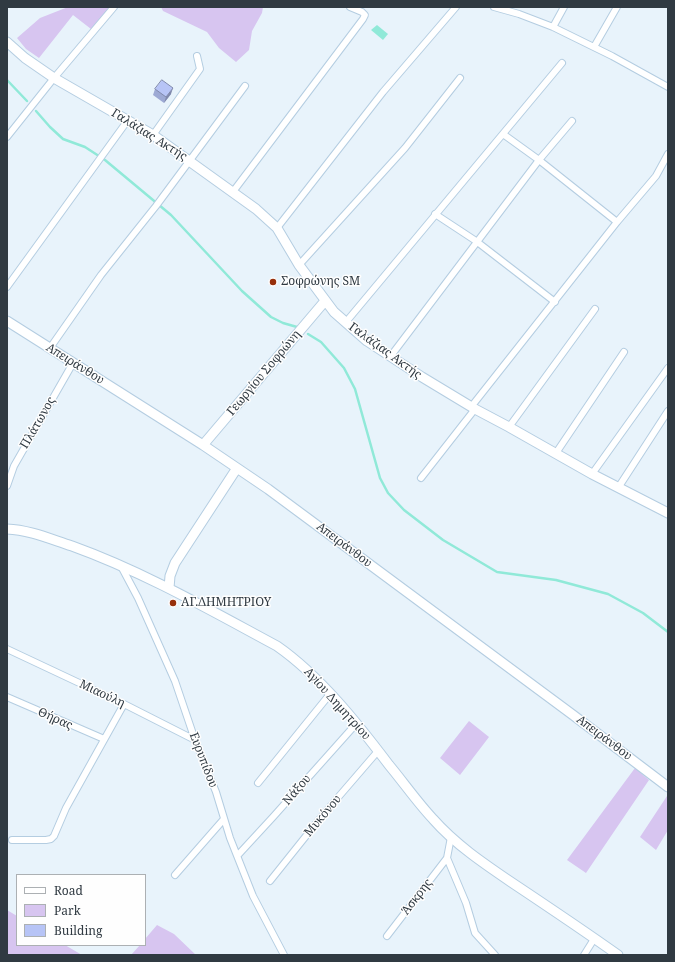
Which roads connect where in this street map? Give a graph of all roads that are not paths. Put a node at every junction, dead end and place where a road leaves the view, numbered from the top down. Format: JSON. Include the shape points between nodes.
{"nodes":[{"id":1,"x":114,"y":7,"type":"edge"},
{"id":2,"x":350,"y":7,"type":"edge"},
{"id":3,"x":456,"y":7,"type":"edge"},
{"id":4,"x":494,"y":7,"type":"edge"},
{"id":5,"x":564,"y":7,"type":"edge"},
{"id":6,"x":617,"y":7,"type":"edge"},
{"id":7,"x":553,"y":27,"type":"junction"},
{"id":8,"x":7,"y":42,"type":"edge"},
{"id":9,"x":594,"y":47,"type":"junction"},
{"id":10,"x":197,"y":56,"type":"dead end"},
{"id":11,"x":562,"y":63,"type":"dead end"},
{"id":12,"x":54,"y":78,"type":"junction"},
{"id":13,"x":460,"y":78,"type":"dead end"},
{"id":14,"x":246,"y":86,"type":"dead end"},
{"id":15,"x":668,"y":87,"type":"edge"},
{"id":16,"x":128,"y":120,"type":"junction"},
{"id":17,"x":572,"y":121,"type":"dead end"},
{"id":18,"x":503,"y":134,"type":"junction"},
{"id":19,"x":153,"y":135,"type":"junction"},
{"id":20,"x":7,"y":137,"type":"edge"},
{"id":21,"x":668,"y":154,"type":"edge"},
{"id":22,"x":539,"y":160,"type":"junction"},
{"id":23,"x":190,"y":161,"type":"junction"},
{"id":24,"x":232,"y":193,"type":"junction"},
{"id":25,"x":435,"y":214,"type":"junction"},
{"id":26,"x":617,"y":222,"type":"junction"},
{"id":27,"x":277,"y":228,"type":"junction"},
{"id":28,"x":476,"y":242,"type":"junction"},
{"id":29,"x":299,"y":266,"type":"junction"},
{"id":30,"x":7,"y":287,"type":"edge"},
{"id":31,"x":325,"y":302,"type":"junction"},
{"id":32,"x":555,"y":302,"type":"junction"},
{"id":33,"x":595,"y":309,"type":"dead end"},
{"id":34,"x":7,"y":321,"type":"edge"},
{"id":35,"x":346,"y":322,"type":"junction"},
{"id":36,"x":50,"y":348,"type":"junction"},
{"id":37,"x":624,"y":352,"type":"dead end"},
{"id":38,"x":390,"y":357,"type":"junction"},
{"id":39,"x":73,"y":363,"type":"junction"},
{"id":40,"x":668,"y":368,"type":"edge"},
{"id":41,"x":473,"y":408,"type":"junction"},
{"id":42,"x":668,"y":412,"type":"edge"},
{"id":43,"x":509,"y":427,"type":"junction"},
{"id":44,"x":203,"y":445,"type":"junction"},
{"id":45,"x":556,"y":453,"type":"junction"},
{"id":46,"x":237,"y":468,"type":"junction"},
{"id":47,"x":592,"y":474,"type":"junction"},
{"id":48,"x":420,"y":478,"type":"dead end"},
{"id":49,"x":7,"y":486,"type":"edge"},
{"id":50,"x":618,"y":488,"type":"junction"},
{"id":51,"x":668,"y":513,"type":"edge"},
{"id":52,"x":7,"y":529,"type":"edge"},
{"id":53,"x":121,"y":566,"type":"junction"},
{"id":54,"x":169,"y":588,"type":"junction"},
{"id":55,"x":7,"y":649,"type":"edge"},
{"id":56,"x":330,"y":694,"type":"junction"},
{"id":57,"x":7,"y":697,"type":"edge"},
{"id":58,"x":124,"y":704,"type":"junction"},
{"id":59,"x":356,"y":724,"type":"junction"},
{"id":60,"x":104,"y":739,"type":"junction"},
{"id":61,"x":195,"y":740,"type":"junction"},
{"id":62,"x":378,"y":751,"type":"junction"},
{"id":63,"x":258,"y":783,"type":"dead end"},
{"id":64,"x":668,"y":787,"type":"edge"},
{"id":65,"x":224,"y":819,"type":"junction"},
{"id":66,"x":451,"y":837,"type":"junction"},
{"id":67,"x":12,"y":840,"type":"dead end"},
{"id":68,"x":238,"y":855,"type":"junction"},
{"id":69,"x":447,"y":858,"type":"junction"},
{"id":70,"x":175,"y":876,"type":"dead end"},
{"id":71,"x":270,"y":881,"type":"dead end"},
{"id":72,"x":387,"y":936,"type":"dead end"},
{"id":73,"x":594,"y":939,"type":"junction"},
{"id":74,"x":616,"y":954,"type":"edge"},
{"id":75,"x":284,"y":955,"type":"edge"},
{"id":76,"x":495,"y":955,"type":"edge"},
{"id":77,"x":584,"y":955,"type":"edge"}],
"edges":[{"from":1,"to":12,"type":"street"},
{"from":2,"to":24,"type":"street","via":[[362,12],[365,15],[363,19]]},
{"from":3,"to":27,"type":"street","via":[[383,92]]},
{"from":4,"to":7,"type":"street"},
{"from":5,"to":7,"type":"street"},
{"from":6,"to":9,"type":"street"},
{"from":7,"to":9,"type":"street"},
{"from":8,"to":12,"type":"street","name":"Γαλάζιας Ακτής"},
{"from":9,"to":15,"type":"street"},
{"from":10,"to":19,"type":"street","via":[[200,69]]},
{"from":11,"to":18,"type":"street"},
{"from":12,"to":16,"type":"street","name":"Γαλάζιας Ακτής"},
{"from":12,"to":20,"type":"street"},
{"from":13,"to":29,"type":"street","via":[[405,148]]},
{"from":14,"to":23,"type":"street"},
{"from":16,"to":19,"type":"street","name":"Γαλάζιας Ακτής"},
{"from":16,"to":30,"type":"street"},
{"from":17,"to":22,"type":"street"},
{"from":18,"to":22,"type":"street"},
{"from":18,"to":25,"type":"street"},
{"from":19,"to":23,"type":"street","name":"Γαλάζιας Ακτής"},
{"from":21,"to":26,"type":"street","via":[[656,176]]},
{"from":22,"to":26,"type":"street"},
{"from":22,"to":28,"type":"street"},
{"from":23,"to":24,"type":"street","name":"Γαλάζιας Ακτής"},
{"from":23,"to":36,"type":"street","via":[[101,275]]},
{"from":24,"to":27,"type":"street","name":"Γαλάζιας Ακτής","via":[[256,209]]},
{"from":25,"to":28,"type":"street"},
{"from":25,"to":35,"type":"street"},
{"from":26,"to":32,"type":"street"},
{"from":27,"to":29,"type":"street","name":"Γαλάζιας Ακτής"},
{"from":28,"to":32,"type":"street"},
{"from":28,"to":38,"type":"street"},
{"from":29,"to":31,"type":"street","name":"Γαλάζιας Ακτής"},
{"from":31,"to":35,"type":"street","name":"Γαλάζιας Ακτής"},
{"from":31,"to":44,"type":"street","name":"Γεωργίου Σοφρώνη"},
{"from":32,"to":41,"type":"street"},
{"from":33,"to":43,"type":"street"},
{"from":34,"to":36,"type":"street","name":"Απειράνθου"},
{"from":35,"to":38,"type":"street","name":"Γαλάζιας Ακτής"},
{"from":36,"to":39,"type":"street","name":"Απειράνθου"},
{"from":37,"to":45,"type":"street"},
{"from":38,"to":41,"type":"street","name":"Γαλάζιας Ακτής"},
{"from":39,"to":44,"type":"street","name":"Απειράνθου"},
{"from":39,"to":49,"type":"street","name":"Πλάτωνος","via":[[14,466]]},
{"from":40,"to":47,"type":"street"},
{"from":41,"to":43,"type":"street","name":"Γαλάζιας Ακτής"},
{"from":41,"to":48,"type":"street"},
{"from":42,"to":50,"type":"street"},
{"from":43,"to":45,"type":"street","name":"Γαλάζιας Ακτής"},
{"from":44,"to":46,"type":"street","name":"Απειράνθου"},
{"from":45,"to":47,"type":"street","name":"Γαλάζιας Ακτής"},
{"from":46,"to":54,"type":"street","via":[[175,563]]},
{"from":46,"to":64,"type":"street","name":"Απειράνθου","via":[[300,512]]},
{"from":47,"to":50,"type":"street","name":"Γαλάζιας Ακτής"},
{"from":50,"to":51,"type":"street","name":"Γαλάζιας Ακτής"},
{"from":52,"to":53,"type":"street","name":"Αγίου Δημητρίου","via":[[43,536]]},
{"from":53,"to":54,"type":"street","name":"Αγίου Δημητρίου"},
{"from":53,"to":61,"type":"street","name":"Ευρυπίδου","via":[[175,681]]},
{"from":54,"to":56,"type":"street","name":"Αγίου Δημητρίου","via":[[277,646],[296,660]]},
{"from":55,"to":58,"type":"street","name":"Μιαούλη"},
{"from":56,"to":59,"type":"street","name":"Αγίου Δημητρίου"},
{"from":56,"to":63,"type":"street"},
{"from":57,"to":60,"type":"street","name":"Θήρας"},
{"from":58,"to":60,"type":"street"},
{"from":58,"to":61,"type":"street","name":"Μιαούλη"},
{"from":59,"to":62,"type":"street","name":"Αγίου Δημητρίου"},
{"from":59,"to":68,"type":"street","name":"Νάξου"},
{"from":60,"to":67,"type":"street","via":[[66,808],[54,836],[51,839]]},
{"from":61,"to":65,"type":"street","name":"Ευρυπίδου","via":[[212,780]]},
{"from":62,"to":66,"type":"street","name":"Αγίου Δημητρίου","via":[[432,819]]},
{"from":62,"to":71,"type":"street","name":"Μυκόνου"},
{"from":65,"to":68,"type":"street","name":"Ευρυπίδου"},
{"from":65,"to":70,"type":"street"},
{"from":66,"to":69,"type":"street"},
{"from":66,"to":73,"type":"street","name":"Αγίου Δημητρίου"},
{"from":68,"to":75,"type":"street","name":"Ευρυπίδου","via":[[253,896]]},
{"from":69,"to":72,"type":"street","name":"Άσκρης"},
{"from":69,"to":76,"type":"street","via":[[466,903],[475,933]]},
{"from":73,"to":74,"type":"street","name":"Αγίου Δημητρίου"},
{"from":73,"to":77,"type":"street"}]}
